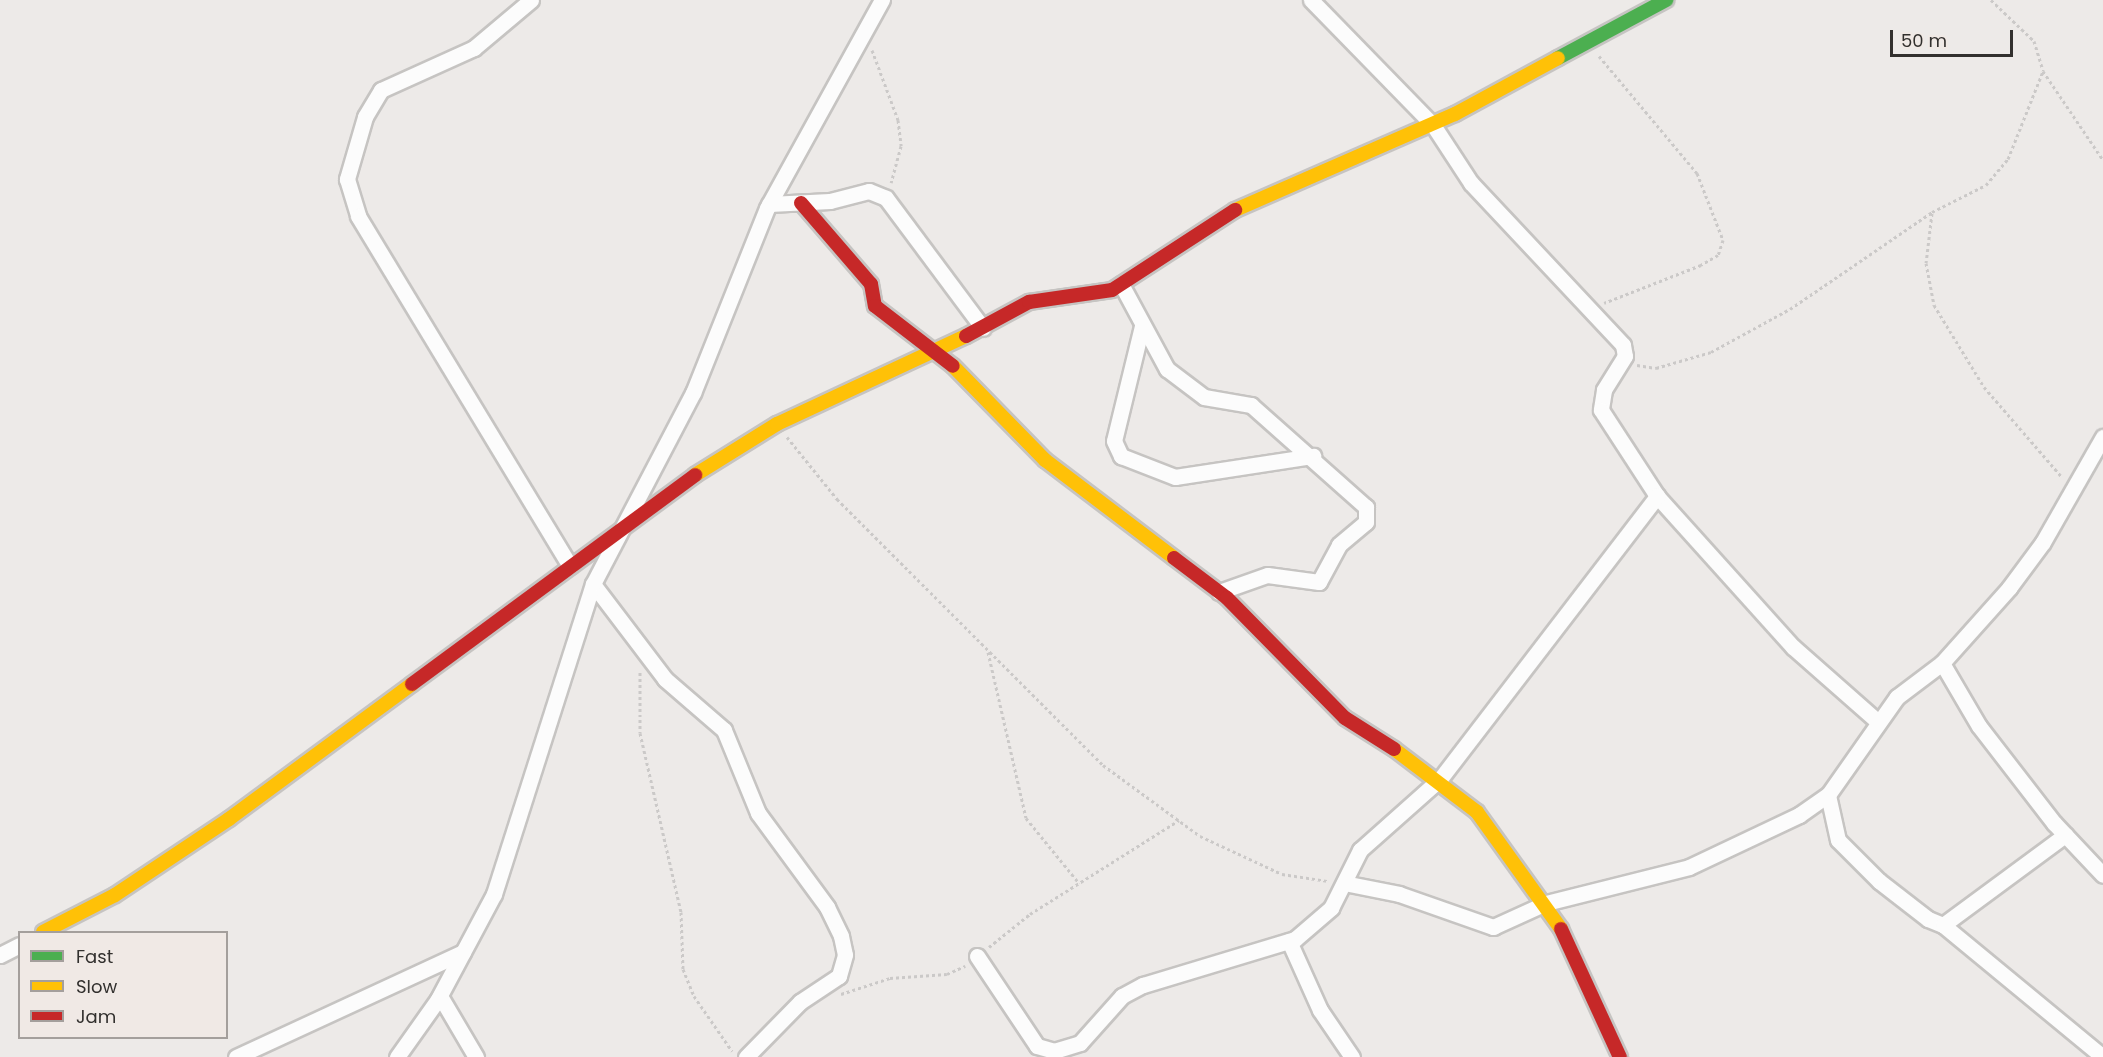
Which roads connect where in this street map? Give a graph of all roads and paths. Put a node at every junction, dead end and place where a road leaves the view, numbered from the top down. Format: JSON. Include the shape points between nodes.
{"nodes":[{"id":1,"x":531,"y":0,"type":"edge"},
{"id":2,"x":882,"y":0,"type":"edge"},
{"id":3,"x":1311,"y":0,"type":"edge"},
{"id":4,"x":1666,"y":0,"type":"edge"},
{"id":5,"x":1991,"y":0,"type":"edge"},
{"id":6,"x":863,"y":32,"type":"junction"},
{"id":7,"x":1585,"y":42,"type":"junction"},
{"id":8,"x":2043,"y":71,"type":"junction"},
{"id":9,"x":1432,"y":125,"type":"junction"},
{"id":10,"x":2103,"y":160,"type":"edge"},
{"id":11,"x":886,"y":198,"type":"junction"},
{"id":12,"x":801,"y":203,"type":"junction"},
{"id":13,"x":770,"y":204,"type":"junction"},
{"id":14,"x":1932,"y":212,"type":"junction"},
{"id":15,"x":1121,"y":284,"type":"junction"},
{"id":16,"x":1591,"y":309,"type":"junction"},
{"id":17,"x":1142,"y":326,"type":"junction"},
{"id":18,"x":983,"y":328,"type":"junction"},
{"id":19,"x":938,"y":351,"type":"junction"},
{"id":20,"x":1622,"y":362,"type":"junction"},
{"id":21,"x":777,"y":424,"type":"junction"},
{"id":22,"x":2103,"y":437,"type":"edge"},
{"id":23,"x":1313,"y":456,"type":"junction"},
{"id":24,"x":2073,"y":489,"type":"junction"},
{"id":25,"x":1657,"y":496,"type":"junction"},
{"id":26,"x":629,"y":523,"type":"junction"},
{"id":27,"x":570,"y":566,"type":"junction"},
{"id":28,"x":593,"y":584,"type":"junction"},
{"id":29,"x":1219,"y":592,"type":"junction"},
{"id":30,"x":640,"y":646,"type":"junction"},
{"id":31,"x":987,"y":650,"type":"junction"},
{"id":32,"x":1942,"y":663,"type":"junction"},
{"id":33,"x":1878,"y":722,"type":"junction"},
{"id":34,"x":1440,"y":779,"type":"junction"},
{"id":35,"x":1828,"y":795,"type":"junction"},
{"id":36,"x":1179,"y":820,"type":"junction"},
{"id":37,"x":2065,"y":835,"type":"junction"},
{"id":38,"x":2103,"y":875,"type":"edge"},
{"id":39,"x":1079,"y":883,"type":"junction"},
{"id":40,"x":1344,"y":883,"type":"junction"},
{"id":41,"x":1546,"y":903,"type":"junction"},
{"id":42,"x":1943,"y":925,"type":"junction"},
{"id":43,"x":47,"y":931,"type":"edge"},
{"id":44,"x":1289,"y":941,"type":"junction"},
{"id":45,"x":18,"y":946,"type":"edge"},
{"id":46,"x":463,"y":952,"type":"junction"},
{"id":47,"x":0,"y":955,"type":"edge"},
{"id":48,"x":977,"y":956,"type":"junction"},
{"id":49,"x":440,"y":996,"type":"junction"},
{"id":50,"x":834,"y":997,"type":"dead end"},
{"id":51,"x":399,"y":1056,"type":"edge"},
{"id":52,"x":236,"y":1057,"type":"edge"},
{"id":53,"x":476,"y":1057,"type":"edge"},
{"id":54,"x":737,"y":1057,"type":"edge"},
{"id":55,"x":747,"y":1057,"type":"edge"},
{"id":56,"x":1352,"y":1057,"type":"edge"},
{"id":57,"x":1620,"y":1057,"type":"edge"},
{"id":58,"x":2103,"y":1057,"type":"edge"}],
"edges":[{"from":1,"to":27,"type":"street","via":[[474,48],[381,90],[365,117],[347,179],[358,216]]},
{"from":2,"to":6,"type":"street"},
{"from":3,"to":9,"type":"street"},
{"from":4,"to":7,"type":"street"},
{"from":5,"to":8,"type":"path","via":[[2034,41]]},
{"from":6,"to":11,"type":"path","via":[[894,97],[898,120],[901,146]]},
{"from":6,"to":13,"type":"street"},
{"from":7,"to":9,"type":"street"},
{"from":7,"to":16,"type":"path","via":[[1697,173],[1723,240],[1718,255],[1701,265]]},
{"from":8,"to":10,"type":"path"},
{"from":8,"to":14,"type":"path","via":[[1998,174]]},
{"from":9,"to":15,"type":"street","via":[[1245,202]]},
{"from":9,"to":16,"type":"street","via":[[1471,183]]},
{"from":11,"to":12,"type":"street","via":[[870,191]]},
{"from":11,"to":18,"type":"street"},
{"from":12,"to":13,"type":"street"},
{"from":12,"to":19,"type":"street","via":[[861,270],[872,287],[875,306]]},
{"from":13,"to":26,"type":"street","via":[[693,393]]},
{"from":14,"to":20,"type":"path","via":[[1790,309],[1711,352],[1656,368]]},
{"from":14,"to":24,"type":"path","via":[[1926,254],[1934,305],[1984,387]]},
{"from":15,"to":17,"type":"street"},
{"from":15,"to":18,"type":"street","via":[[1100,294],[1046,297]]},
{"from":16,"to":20,"type":"street","via":[[1623,345]]},
{"from":17,"to":23,"type":"street","via":[[1167,369],[1187,386],[1204,397],[1251,405]]},
{"from":17,"to":23,"type":"street","via":[[1114,441],[1121,456],[1175,477]]},
{"from":18,"to":19,"type":"street"},
{"from":19,"to":21,"type":"street"},
{"from":19,"to":29,"type":"street","via":[[1045,460]]},
{"from":20,"to":25,"type":"street","via":[[1604,390],[1601,410]]},
{"from":21,"to":26,"type":"street","via":[[717,459]]},
{"from":21,"to":31,"type":"path","via":[[837,499]]},
{"from":22,"to":24,"type":"street"},
{"from":23,"to":29,"type":"street","via":[[1362,502],[1366,522],[1339,545],[1314,584],[1267,575]]},
{"from":24,"to":32,"type":"street","via":[[2009,588]]},
{"from":25,"to":33,"type":"street","via":[[1793,647]]},
{"from":25,"to":34,"type":"street"},
{"from":26,"to":27,"type":"street"},
{"from":26,"to":28,"type":"street"},
{"from":27,"to":43,"type":"street","via":[[229,819],[115,895]]},
{"from":28,"to":30,"type":"street"},
{"from":28,"to":46,"type":"street","via":[[494,894]]},
{"from":29,"to":34,"type":"street","via":[[1345,718]]},
{"from":30,"to":54,"type":"path","via":[[640,733],[681,912],[683,969],[694,996]]},
{"from":30,"to":55,"type":"street","via":[[666,679],[724,730],[758,813],[827,908],[845,955],[839,976],[800,1002]]},
{"from":31,"to":36,"type":"path","via":[[1103,765]]},
{"from":31,"to":39,"type":"path","via":[[1026,818]]},
{"from":32,"to":33,"type":"street","via":[[1896,697]]},
{"from":32,"to":37,"type":"street","via":[[1979,726]]},
{"from":33,"to":35,"type":"street"},
{"from":34,"to":40,"type":"street","via":[[1360,850]]},
{"from":34,"to":41,"type":"street","via":[[1494,830]]},
{"from":35,"to":41,"type":"street","via":[[1689,867]]},
{"from":35,"to":42,"type":"street","via":[[1838,840],[1879,881],[1928,919]]},
{"from":36,"to":39,"type":"path"},
{"from":36,"to":40,"type":"path","via":[[1207,839],[1282,874]]},
{"from":37,"to":38,"type":"street"},
{"from":37,"to":42,"type":"street"},
{"from":39,"to":48,"type":"path"},
{"from":40,"to":41,"type":"street","via":[[1399,894],[1493,927]]},
{"from":40,"to":44,"type":"street","via":[[1331,908]]},
{"from":41,"to":57,"type":"street","via":[[1581,965]]},
{"from":42,"to":58,"type":"street"},
{"from":44,"to":48,"type":"street","via":[[1143,985],[1122,996],[1080,1043],[1054,1051],[1037,1046]]},
{"from":44,"to":56,"type":"street","via":[[1320,1010]]},
{"from":45,"to":47,"type":"street"},
{"from":46,"to":49,"type":"street"},
{"from":46,"to":52,"type":"street"},
{"from":48,"to":50,"type":"path","via":[[947,974],[890,978]]},
{"from":49,"to":51,"type":"street"},
{"from":49,"to":53,"type":"street"}]}
